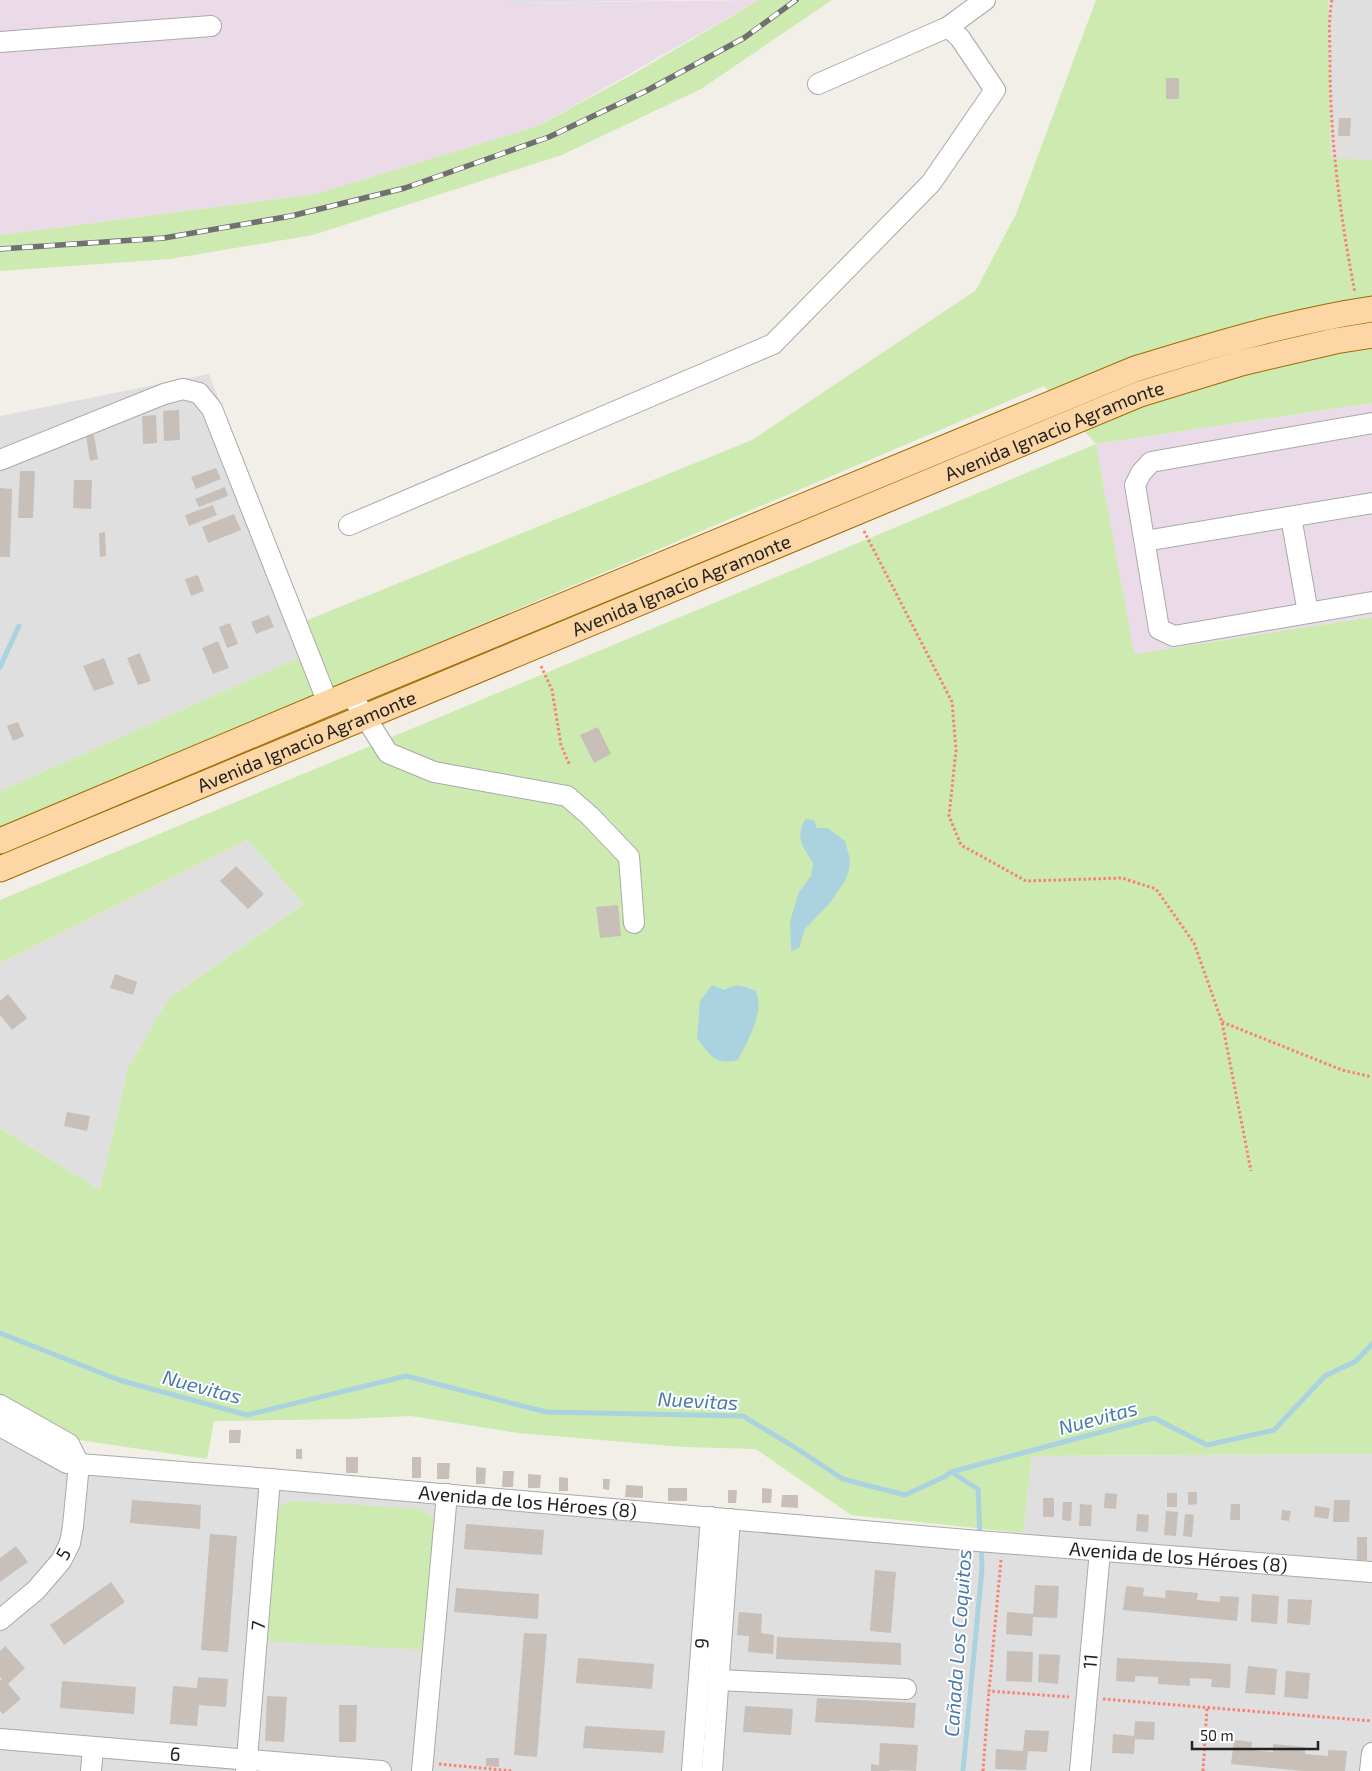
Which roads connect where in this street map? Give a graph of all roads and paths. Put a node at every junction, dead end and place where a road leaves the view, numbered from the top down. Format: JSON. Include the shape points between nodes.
{"nodes":[{"id":1,"x":985,"y":0,"type":"edge"},
{"id":2,"x":1332,"y":0,"type":"edge"},
{"id":3,"x":211,"y":26,"type":"dead end"},
{"id":4,"x":948,"y":27,"type":"junction"},
{"id":5,"x":0,"y":42,"type":"edge"},
{"id":6,"x":818,"y":84,"type":"dead end"},
{"id":7,"x":1365,"y":310,"type":"edge"},
{"id":8,"x":1372,"y":335,"type":"edge"},
{"id":9,"x":1372,"y":423,"type":"edge"},
{"id":10,"x":0,"y":460,"type":"edge"},
{"id":11,"x":1372,"y":503,"type":"edge"},
{"id":12,"x":854,"y":513,"type":"junction"},
{"id":13,"x":1291,"y":517,"type":"junction"},
{"id":14,"x":349,"y":525,"type":"dead end"},
{"id":15,"x":1145,"y":541,"type":"junction"},
{"id":16,"x":1372,"y":602,"type":"edge"},
{"id":17,"x":1308,"y":613,"type":"junction"},
{"id":18,"x":532,"y":647,"type":"junction"},
{"id":19,"x":339,"y":698,"type":"junction"},
{"id":20,"x":366,"y":716,"type":"junction"},
{"id":21,"x":570,"y":766,"type":"dead end"},
{"id":22,"x":0,"y":840,"type":"edge"},
{"id":23,"x":0,"y":869,"type":"edge"},
{"id":24,"x":634,"y":923,"type":"dead end"},
{"id":25,"x":1222,"y":1022,"type":"junction"},
{"id":26,"x":1372,"y":1077,"type":"edge"},
{"id":27,"x":1252,"y":1171,"type":"dead end"},
{"id":28,"x":0,"y":1405,"type":"edge"},
{"id":29,"x":0,"y":1426,"type":"edge"},
{"id":30,"x":79,"y":1464,"type":"junction"},
{"id":31,"x":270,"y":1478,"type":"junction"},
{"id":32,"x":447,"y":1494,"type":"junction"},
{"id":33,"x":721,"y":1518,"type":"junction"},
{"id":34,"x":989,"y":1541,"type":"junction"},
{"id":35,"x":1100,"y":1551,"type":"junction"},
{"id":36,"x":1372,"y":1572,"type":"edge"},
{"id":37,"x":0,"y":1620,"type":"edge"},
{"id":38,"x":719,"y":1680,"type":"junction"},
{"id":39,"x":906,"y":1690,"type":"dead end"},
{"id":40,"x":989,"y":1691,"type":"junction"},
{"id":41,"x":1086,"y":1698,"type":"junction"},
{"id":42,"x":1207,"y":1708,"type":"junction"},
{"id":43,"x":1372,"y":1721,"type":"edge"},
{"id":44,"x":0,"y":1739,"type":"edge"},
{"id":45,"x":93,"y":1747,"type":"junction"},
{"id":46,"x":1372,"y":1753,"type":"edge"},
{"id":47,"x":246,"y":1765,"type":"edge"},
{"id":48,"x":91,"y":1771,"type":"edge"},
{"id":49,"x":380,"y":1771,"type":"edge"},
{"id":50,"x":422,"y":1771,"type":"edge"},
{"id":51,"x":692,"y":1771,"type":"edge"},
{"id":52,"x":712,"y":1771,"type":"edge"},
{"id":53,"x":983,"y":1771,"type":"edge"},
{"id":54,"x":1080,"y":1771,"type":"edge"},
{"id":55,"x":1203,"y":1771,"type":"edge"},
{"id":56,"x":1370,"y":1771,"type":"edge"}],
"edges":[{"from":1,"to":4,"type":"street"},
{"from":2,"to":7,"type":"path","via":[[1330,102],[1334,146],[1347,248]]},
{"from":3,"to":5,"type":"street"},
{"from":4,"to":6,"type":"street"},
{"from":4,"to":14,"type":"street","via":[[960,38],[995,90],[931,183],[773,344]]},
{"from":7,"to":19,"type":"main road","name":"Avenida Ignacio Agramonte","via":[[1334,314],[1232,339],[1135,369]]},
{"from":8,"to":12,"type":"main road","name":"Avenida Ignacio Agramonte","via":[[1241,363],[1140,394]]},
{"from":9,"to":15,"type":"street","via":[[1152,462],[1141,473],[1136,486]]},
{"from":10,"to":19,"type":"street","via":[[164,394],[183,389],[199,393],[212,409]]},
{"from":11,"to":13,"type":"street"},
{"from":12,"to":18,"type":"main road","name":"Avenida Ignacio Agramonte"},
{"from":12,"to":25,"type":"path","via":[[952,702],[956,750],[949,816],[961,845],[1026,881],[1122,878],[1156,889],[1194,943]]},
{"from":13,"to":15,"type":"street"},
{"from":13,"to":17,"type":"street"},
{"from":15,"to":17,"type":"street","via":[[1159,630],[1164,633],[1174,636]]},
{"from":16,"to":17,"type":"street"},
{"from":18,"to":20,"type":"main road","name":"Avenida Ignacio Agramonte"},
{"from":18,"to":21,"type":"path","via":[[552,690],[561,745]]},
{"from":19,"to":20,"type":"street"},
{"from":19,"to":22,"type":"main road","name":"Avenida Ignacio Agramonte"},
{"from":20,"to":23,"type":"main road","name":"Avenida Ignacio Agramonte"},
{"from":20,"to":24,"type":"street","via":[[388,753],[434,772],[567,796],[629,857]]},
{"from":25,"to":26,"type":"path","via":[[1342,1070]]},
{"from":25,"to":27,"type":"path"},
{"from":28,"to":30,"type":"street","via":[[69,1444]]},
{"from":29,"to":30,"type":"street","name":"Avenida de los Héroes (8)","via":[[59,1460]]},
{"from":30,"to":31,"type":"street","name":"Avenida de los Héroes (8)"},
{"from":30,"to":37,"type":"street","name":"5","via":[[70,1543],[61,1561],[36,1590]]},
{"from":31,"to":32,"type":"street","name":"Avenida de los Héroes (8)"},
{"from":31,"to":47,"type":"street","name":"7"},
{"from":32,"to":33,"type":"street","name":"Avenida de los Héroes (8)"},
{"from":32,"to":50,"type":"street"},
{"from":33,"to":34,"type":"street","name":"Avenida de los Héroes (8)"},
{"from":33,"to":38,"type":"street","name":"9"},
{"from":33,"to":51,"type":"street","name":"9"},
{"from":34,"to":35,"type":"street","name":"Avenida de los Héroes (8)"},
{"from":34,"to":40,"type":"path"},
{"from":35,"to":36,"type":"street","name":"Avenida de los Héroes (8)"},
{"from":35,"to":41,"type":"street","name":"11"},
{"from":38,"to":39,"type":"street"},
{"from":38,"to":52,"type":"street","name":"9"},
{"from":40,"to":41,"type":"path"},
{"from":40,"to":53,"type":"path"},
{"from":41,"to":42,"type":"path"},
{"from":41,"to":54,"type":"street","name":"11"},
{"from":42,"to":43,"type":"path"},
{"from":42,"to":55,"type":"path"},
{"from":44,"to":45,"type":"street","name":"6"},
{"from":45,"to":47,"type":"street","name":"6"},
{"from":45,"to":48,"type":"street"},
{"from":46,"to":56,"type":"street"},
{"from":47,"to":49,"type":"street","name":"6"}]}
